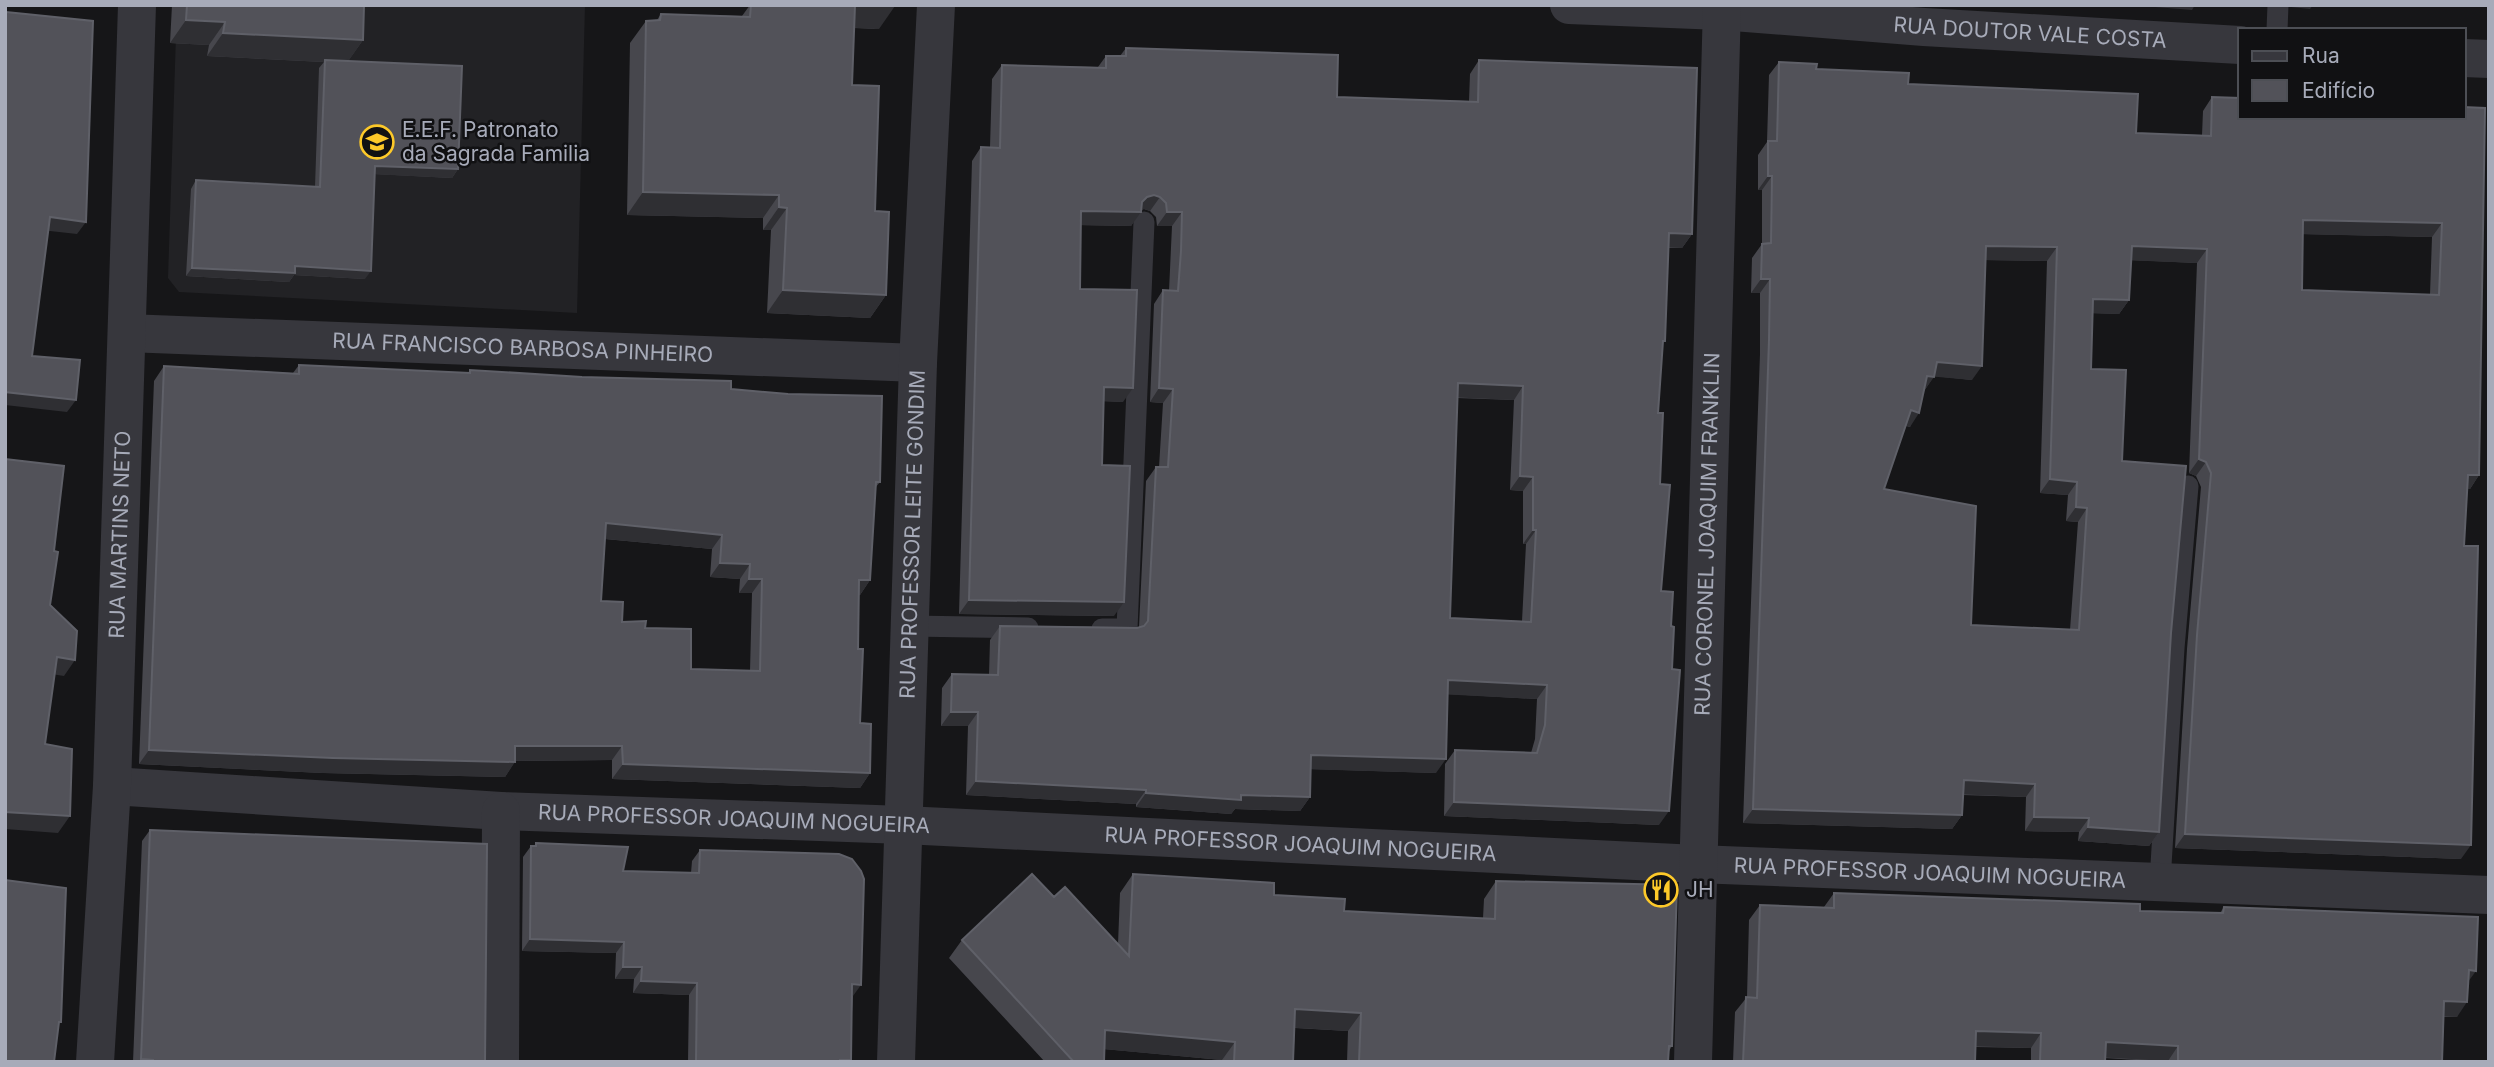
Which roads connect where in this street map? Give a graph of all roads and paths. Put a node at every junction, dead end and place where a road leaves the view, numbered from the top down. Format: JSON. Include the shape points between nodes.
{"nodes":[{"id":1,"x":137,"y":5,"type":"edge"},
{"id":2,"x":936,"y":5,"type":"edge"},
{"id":3,"x":1569,"y":5,"type":"edge"},
{"id":4,"x":2278,"y":5,"type":"edge"},
{"id":5,"x":1722,"y":8,"type":"edge"},
{"id":6,"x":1925,"y":16,"type":"edge"},
{"id":7,"x":2277,"y":28,"type":"edge"},
{"id":8,"x":2238,"y":45,"type":"edge"},
{"id":9,"x":2466,"y":58,"type":"edge"},
{"id":10,"x":2489,"y":59,"type":"edge"},
{"id":11,"x":1144,"y":222,"type":"edge"},
{"id":12,"x":127,"y":333,"type":"junction"},
{"id":13,"x":918,"y":363,"type":"junction"},
{"id":14,"x":2189,"y":486,"type":"edge"},
{"id":15,"x":911,"y":626,"type":"junction"},
{"id":16,"x":1046,"y":628,"type":"edge"},
{"id":17,"x":1087,"y":629,"type":"edge"},
{"id":18,"x":112,"y":786,"type":"junction"},
{"id":19,"x":501,"y":811,"type":"junction"},
{"id":20,"x":904,"y":825,"type":"junction"},
{"id":21,"x":1697,"y":864,"type":"junction"},
{"id":22,"x":2160,"y":882,"type":"junction"},
{"id":23,"x":2489,"y":895,"type":"edge"},
{"id":24,"x":95,"y":1062,"type":"edge"},
{"id":25,"x":500,"y":1062,"type":"edge"},
{"id":26,"x":896,"y":1062,"type":"edge"},
{"id":27,"x":1693,"y":1062,"type":"edge"}],
"edges":[{"from":1,"to":12,"type":"street","name":"RUA MARTINS NETO"},
{"from":2,"to":13,"type":"street","name":"RUA PROFESSOR LEITE GONDIM"},
{"from":3,"to":5,"type":"street","name":"RUA DOUTOR VALE COSTA"},
{"from":4,"to":7,"type":"lane"},
{"from":5,"to":6,"type":"street","name":"RUA DOUTOR VALE COSTA"},
{"from":5,"to":21,"type":"street","name":"RUA CORONEL JOAQUIM FRANKLIN"},
{"from":6,"to":8,"type":"street","name":"RUA DOUTOR VALE COSTA"},
{"from":9,"to":10,"type":"street"},
{"from":11,"to":17,"type":"lane","via":[[1127,629]]},
{"from":12,"to":13,"type":"street","name":"RUA FRANCISCO BARBOSA PINHEIRO"},
{"from":12,"to":18,"type":"street","name":"RUA MARTINS NETO"},
{"from":13,"to":15,"type":"street","name":"RUA PROFESSOR LEITE GONDIM"},
{"from":14,"to":22,"type":"lane"},
{"from":15,"to":16,"type":"lane"},
{"from":15,"to":20,"type":"street","name":"RUA PROFESSOR LEITE GONDIM"},
{"from":18,"to":19,"type":"street","name":"RUA PROFESSOR JOAQUIM NOGUEIRA"},
{"from":18,"to":24,"type":"street","name":"RUA MARTINS NETO"},
{"from":19,"to":20,"type":"street","name":"RUA PROFESSOR JOAQUIM NOGUEIRA"},
{"from":19,"to":25,"type":"street"},
{"from":20,"to":21,"type":"street","name":"RUA PROFESSOR JOAQUIM NOGUEIRA"},
{"from":20,"to":26,"type":"street","name":"RUA PROFESSOR LEITE GONDIM"},
{"from":21,"to":22,"type":"street","name":"RUA PROFESSOR JOAQUIM NOGUEIRA"},
{"from":21,"to":27,"type":"street","name":"RUA CORONEL JOAQUIM FRANKLIN"},
{"from":22,"to":23,"type":"street","name":"RUA PROFESSOR JOAQUIM NOGUEIRA"}]}
